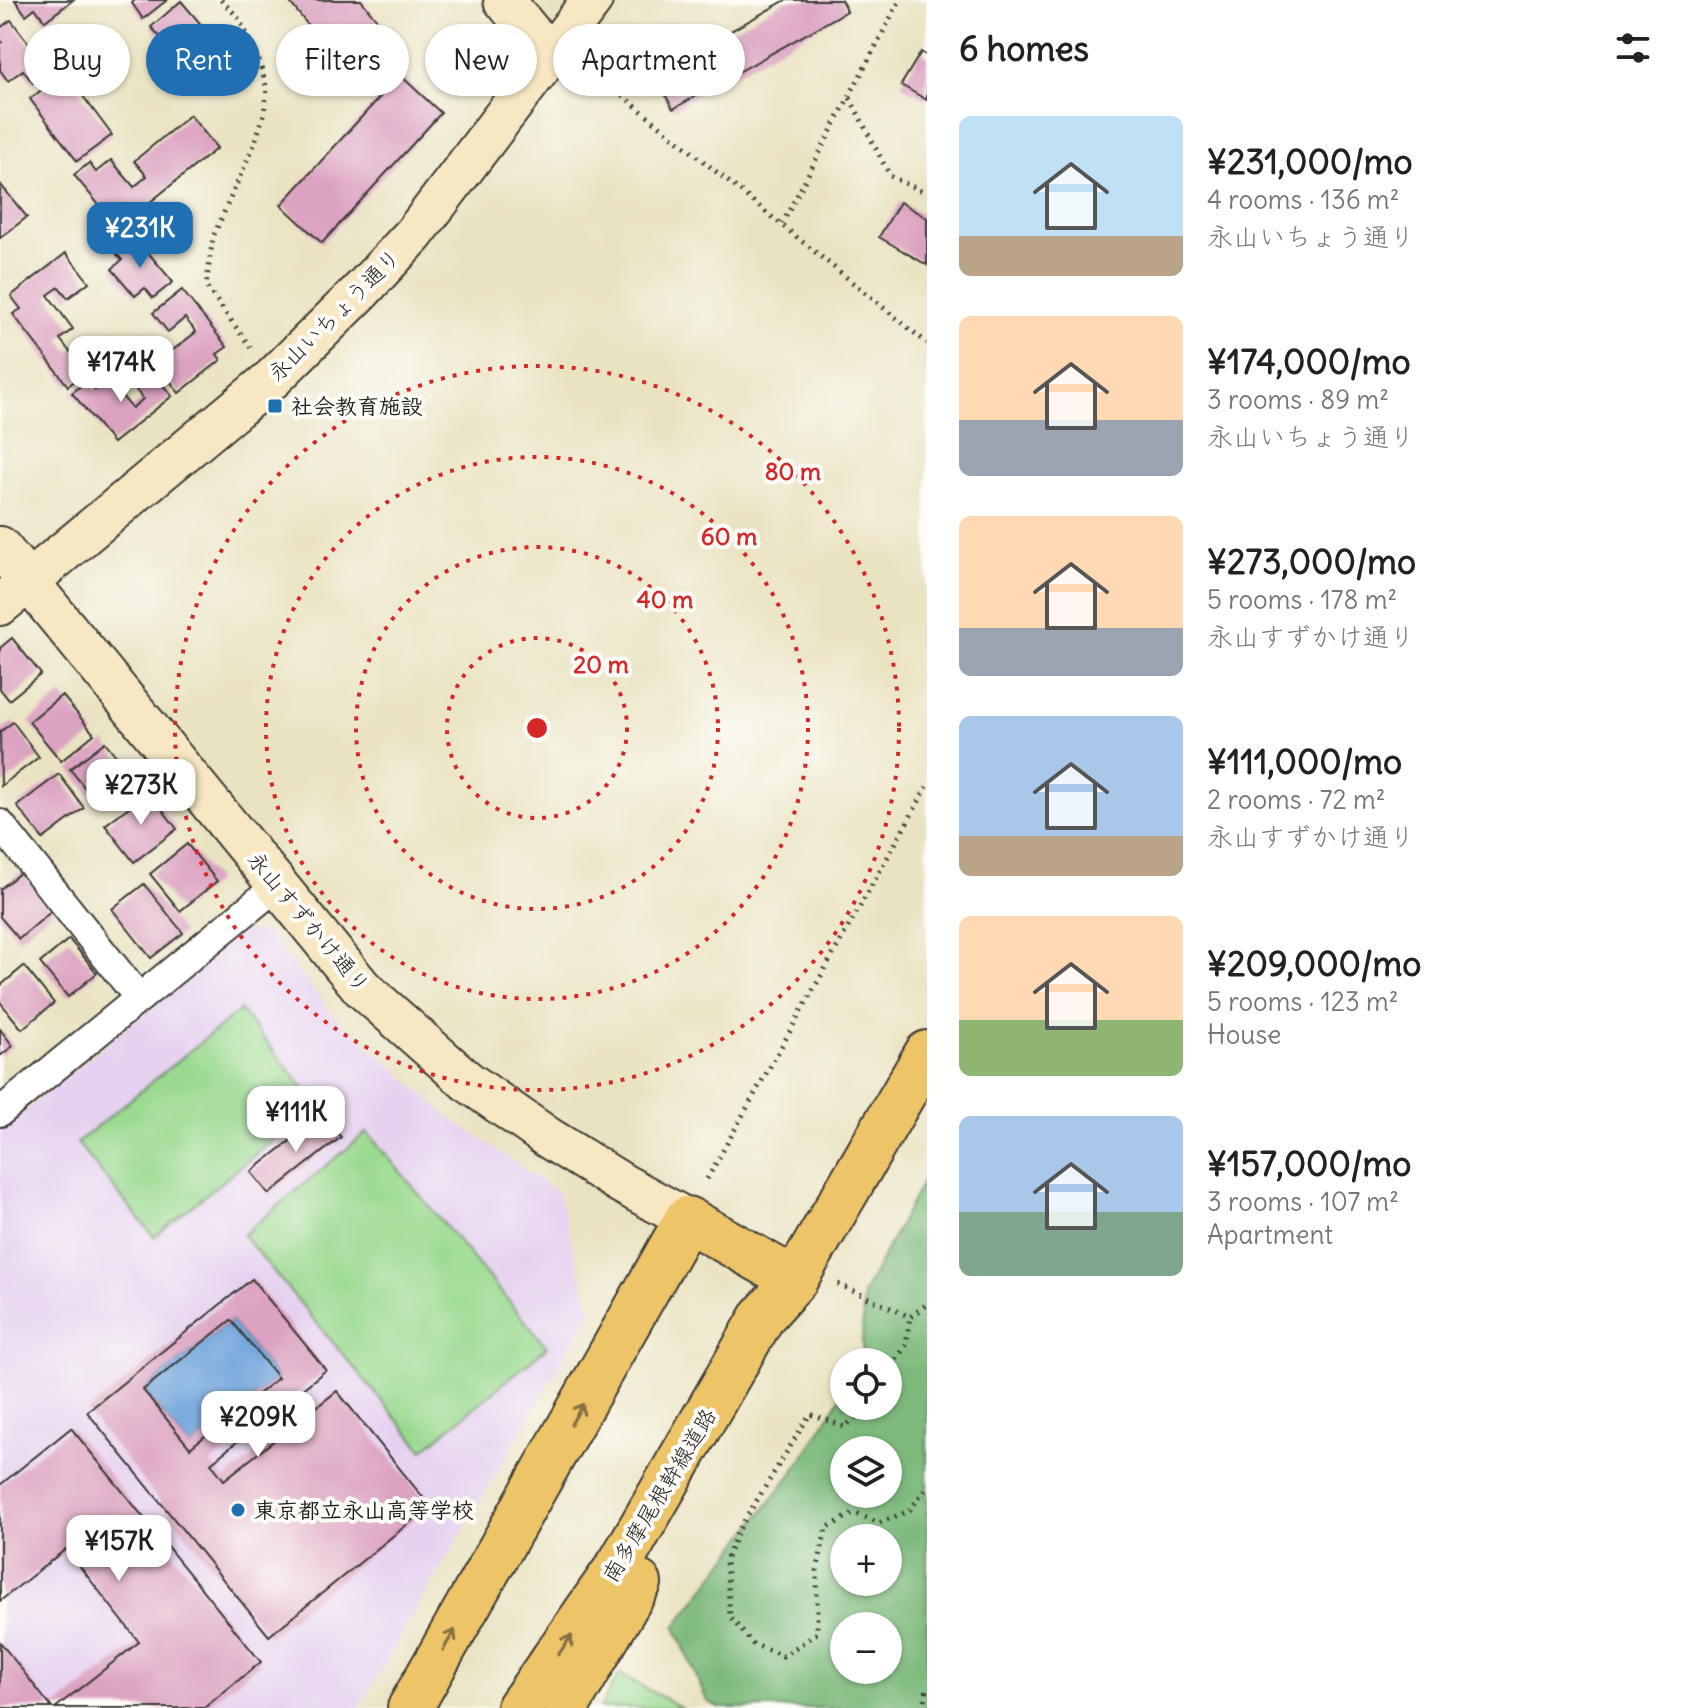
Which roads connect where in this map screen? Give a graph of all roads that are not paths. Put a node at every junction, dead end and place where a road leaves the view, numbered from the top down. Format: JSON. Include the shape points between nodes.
{"nodes":[{"id":1,"x":504,"y":0,"type":"edge"},
{"id":2,"x":592,"y":0,"type":"edge"},
{"id":3,"x":574,"y":24,"type":"edge"},
{"id":4,"x":553,"y":48,"type":"edge"},
{"id":5,"x":553,"y":53,"type":"edge"},
{"id":6,"x":0,"y":547,"type":"edge"},
{"id":7,"x":14,"y":594,"type":"edge"},
{"id":8,"x":0,"y":824,"type":"edge"},
{"id":9,"x":10,"y":857,"type":"edge"},
{"id":10,"x":278,"y":885,"type":"junction"},
{"id":11,"x":139,"y":998,"type":"junction"},
{"id":12,"x":927,"y":1053,"type":"edge"},
{"id":13,"x":0,"y":1112,"type":"edge"},
{"id":14,"x":687,"y":1219,"type":"junction"},
{"id":15,"x":795,"y":1280,"type":"junction"},
{"id":16,"x":410,"y":1708,"type":"edge"},
{"id":17,"x":519,"y":1708,"type":"edge"},
{"id":18,"x":566,"y":1708,"type":"edge"}],
"edges":[{"from":1,"to":4,"type":"street"},
{"from":2,"to":3,"type":"street","name":"永山いちょう通り"},
{"from":5,"to":7,"type":"street","name":"永山いちょう通り","via":[[414,234],[362,290],[273,378]]},
{"from":6,"to":7,"type":"street","name":"永山すずかけ通り"},
{"from":7,"to":10,"type":"street","name":"永山すずかけ通り"},
{"from":8,"to":9,"type":"street"},
{"from":9,"to":11,"type":"street"},
{"from":10,"to":11,"type":"street"},
{"from":10,"to":14,"type":"street","name":"永山すずかけ通り","via":[[362,988],[467,1081],[547,1137]]},
{"from":11,"to":13,"type":"street"},
{"from":12,"to":15,"type":"main road","name":"南多摩尾根幹線道路"},
{"from":14,"to":15,"type":"main road"},
{"from":16,"to":14,"type":"main road","one_way":true},
{"from":17,"to":15,"type":"main road","name":"南多摩尾根幹線道路","one_way":true,"via":[[621,1562],[763,1316]]},
{"from":15,"to":18,"type":"main road","name":"南多摩尾根幹線道路","via":[[783,1326]]}]}
